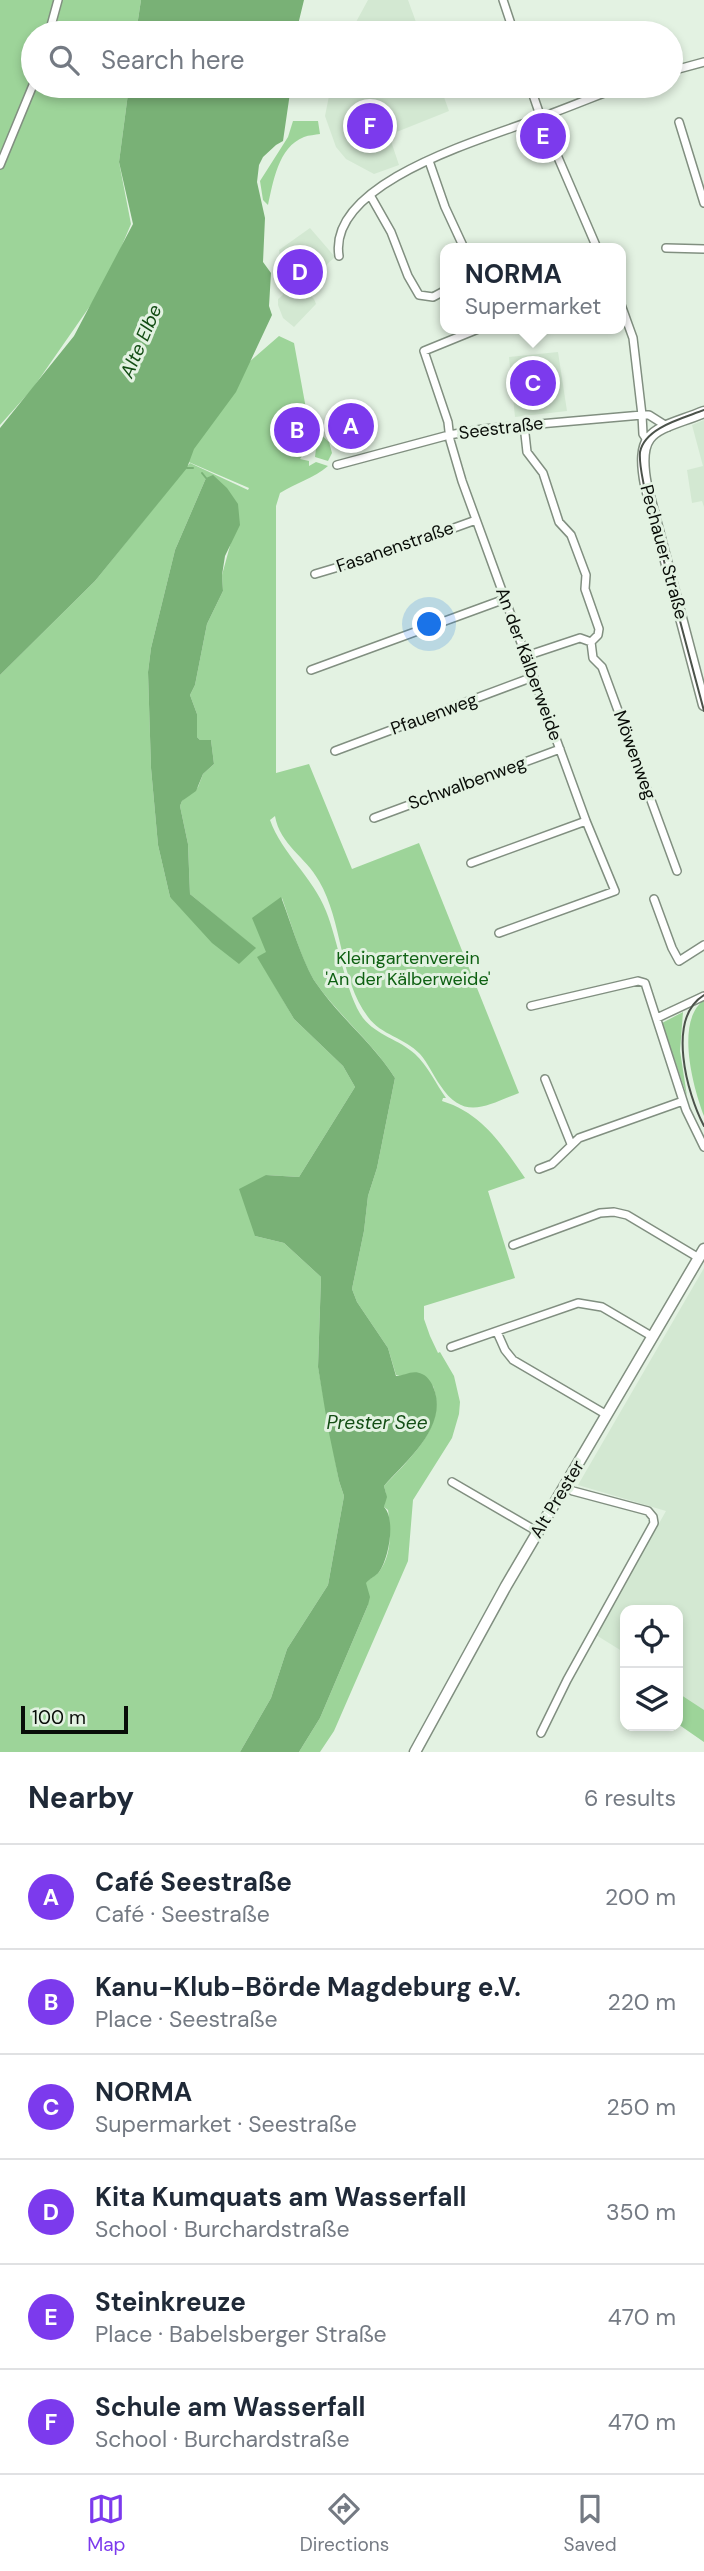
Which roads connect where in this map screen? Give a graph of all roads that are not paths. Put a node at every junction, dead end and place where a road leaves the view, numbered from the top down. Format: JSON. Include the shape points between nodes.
{"nodes":[{"id":1,"x":58,"y":0,"type":"edge"},
{"id":2,"x":503,"y":0,"type":"edge"},
{"id":3,"x":52,"y":21,"type":"edge"},
{"id":4,"x":510,"y":21,"type":"edge"},
{"id":5,"x":704,"y":62,"type":"edge"},
{"id":6,"x":683,"y":68,"type":"edge"},
{"id":7,"x":28,"y":98,"type":"edge"},
{"id":8,"x":534,"y":98,"type":"edge"},
{"id":9,"x":592,"y":98,"type":"edge"},
{"id":10,"x":541,"y":118,"type":"junction"},
{"id":11,"x":679,"y":122,"type":"dead end"},
{"id":12,"x":429,"y":161,"type":"junction"},
{"id":13,"x":0,"y":165,"type":"edge"},
{"id":14,"x":370,"y":195,"type":"junction"},
{"id":15,"x":704,"y":203,"type":"edge"},
{"id":16,"x":462,"y":243,"type":"edge"},
{"id":17,"x":595,"y":243,"type":"edge"},
{"id":18,"x":666,"y":248,"type":"dead end"},
{"id":19,"x":704,"y":249,"type":"edge"},
{"id":20,"x":339,"y":256,"type":"dead end"},
{"id":21,"x":440,"y":294,"type":"edge"},
{"id":22,"x":626,"y":317,"type":"edge"},
{"id":23,"x":466,"y":334,"type":"edge"},
{"id":24,"x":704,"y":412,"type":"edge"},
{"id":25,"x":642,"y":415,"type":"junction"},
{"id":26,"x":524,"y":425,"type":"junction"},
{"id":27,"x":668,"y":427,"type":"junction"},
{"id":28,"x":449,"y":435,"type":"junction"},
{"id":29,"x":647,"y":440,"type":"junction"},
{"id":30,"x":337,"y":465,"type":"dead end"},
{"id":31,"x":476,"y":520,"type":"junction"},
{"id":32,"x":315,"y":574,"type":"dead end"},
{"id":33,"x":505,"y":599,"type":"junction"},
{"id":34,"x":591,"y":642,"type":"junction"},
{"id":35,"x":526,"y":656,"type":"junction"},
{"id":36,"x":311,"y":670,"type":"dead end"},
{"id":37,"x":533,"y":677,"type":"junction"},
{"id":38,"x":704,"y":705,"type":"edge"},
{"id":39,"x":560,"y":749,"type":"junction"},
{"id":40,"x":335,"y":751,"type":"dead end"},
{"id":41,"x":374,"y":818,"type":"dead end"},
{"id":42,"x":586,"y":821,"type":"junction"},
{"id":43,"x":471,"y":863,"type":"dead end"},
{"id":44,"x":677,"y":871,"type":"dead end"},
{"id":45,"x":654,"y":899,"type":"dead end"},
{"id":46,"x":499,"y":933,"type":"dead end"},
{"id":47,"x":704,"y":945,"type":"edge"},
{"id":48,"x":704,"y":996,"type":"edge"},
{"id":49,"x":531,"y":1006,"type":"dead end"},
{"id":50,"x":657,"y":1018,"type":"junction"},
{"id":51,"x":545,"y":1079,"type":"dead end"},
{"id":52,"x":683,"y":1101,"type":"junction"},
{"id":53,"x":571,"y":1144,"type":"junction"},
{"id":54,"x":704,"y":1146,"type":"edge"},
{"id":55,"x":538,"y":1169,"type":"dead end"},
{"id":56,"x":513,"y":1245,"type":"dead end"},
{"id":57,"x":702,"y":1253,"type":"edge"},
{"id":58,"x":497,"y":1332,"type":"junction"},
{"id":59,"x":653,"y":1337,"type":"junction"},
{"id":60,"x":451,"y":1347,"type":"dead end"},
{"id":61,"x":607,"y":1415,"type":"junction"},
{"id":62,"x":453,"y":1482,"type":"dead end"},
{"id":63,"x":565,"y":1487,"type":"junction"},
{"id":64,"x":538,"y":1532,"type":"junction"},
{"id":65,"x":541,"y":1733,"type":"dead end"},
{"id":66,"x":415,"y":1752,"type":"edge"}],
"edges":[{"from":1,"to":3,"type":"street"},
{"from":2,"to":4,"type":"street"},
{"from":5,"to":6,"type":"street"},
{"from":7,"to":13,"type":"street"},
{"from":8,"to":10,"type":"street"},
{"from":9,"to":10,"type":"street"},
{"from":10,"to":12,"type":"street"},
{"from":10,"to":17,"type":"street"},
{"from":11,"to":15,"type":"street"},
{"from":12,"to":14,"type":"street","via":[[390,178]]},
{"from":12,"to":16,"type":"street"},
{"from":14,"to":20,"type":"street","via":[[342,225],[337,239]]},
{"from":14,"to":21,"type":"street","via":[[419,295],[433,298]]},
{"from":18,"to":19,"type":"street"},
{"from":22,"to":25,"type":"street","via":[[633,338]]},
{"from":23,"to":28,"type":"street","name":"An der Kälberweide","via":[[424,351]]},
{"from":24,"to":27,"type":"main road"},
{"from":25,"to":26,"type":"street","name":"Seestraße"},
{"from":25,"to":27,"type":"street"},
{"from":25,"to":29,"type":"street"},
{"from":26,"to":28,"type":"street","name":"Seestraße"},
{"from":26,"to":34,"type":"street","name":"Möwenweg","via":[[527,452],[543,473],[559,522],[571,535],[586,575],[585,589],[599,629]]},
{"from":27,"to":29,"type":"main road"},
{"from":28,"to":30,"type":"street","name":"Seestraße"},
{"from":28,"to":31,"type":"street","name":"An der Kälberweide"},
{"from":29,"to":38,"type":"main road","name":"Pechauer Straße","via":[[642,457],[646,485]]},
{"from":31,"to":32,"type":"street","name":"Fasanenstraße"},
{"from":31,"to":33,"type":"street","name":"An der Kälberweide"},
{"from":33,"to":35,"type":"street","name":"An der Kälberweide"},
{"from":33,"to":36,"type":"street"},
{"from":34,"to":35,"type":"street","via":[[580,638]]},
{"from":34,"to":44,"type":"street","name":"Möwenweg","via":[[593,658],[602,667]]},
{"from":35,"to":37,"type":"street","name":"An der Kälberweide"},
{"from":37,"to":39,"type":"street","name":"An der Kälberweide"},
{"from":37,"to":40,"type":"street","name":"Pfauenweg"},
{"from":39,"to":41,"type":"street","name":"Schwalbenweg"},
{"from":39,"to":42,"type":"street","name":"An der Kälberweide"},
{"from":42,"to":43,"type":"street"},
{"from":42,"to":46,"type":"street","name":"An der Kälberweide","via":[[615,891]]},
{"from":45,"to":47,"type":"street","via":[[679,961]]},
{"from":48,"to":50,"type":"street"},
{"from":49,"to":50,"type":"street","via":[[638,981],[645,983]]},
{"from":50,"to":52,"type":"street"},
{"from":51,"to":53,"type":"street"},
{"from":52,"to":53,"type":"street"},
{"from":52,"to":54,"type":"street"},
{"from":53,"to":55,"type":"street","via":[[552,1164]]},
{"from":56,"to":57,"type":"street","via":[[614,1212]]},
{"from":57,"to":59,"type":"main road","name":"Alt Prester"},
{"from":58,"to":59,"type":"street","via":[[580,1303],[602,1307]]},
{"from":58,"to":60,"type":"street"},
{"from":58,"to":61,"type":"street","via":[[513,1360]]},
{"from":59,"to":61,"type":"main road","name":"Alt Prester"},
{"from":61,"to":63,"type":"main road","name":"Alt Prester"},
{"from":62,"to":64,"type":"street"},
{"from":63,"to":64,"type":"main road","name":"Alt Prester"},
{"from":63,"to":65,"type":"street","via":[[648,1511],[654,1523]]},
{"from":64,"to":66,"type":"main road","name":"Alt Prester"}]}
